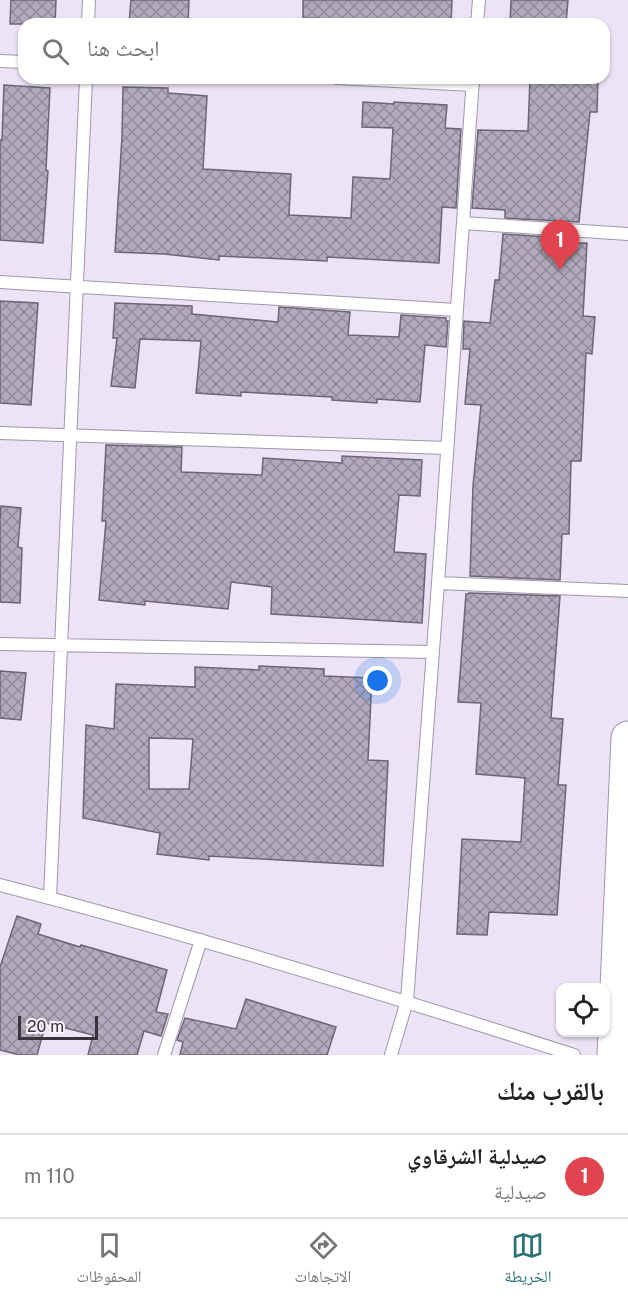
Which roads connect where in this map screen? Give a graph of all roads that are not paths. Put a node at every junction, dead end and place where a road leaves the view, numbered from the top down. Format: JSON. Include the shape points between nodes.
{"nodes":[{"id":1,"x":89,"y":0,"type":"edge"},
{"id":2,"x":479,"y":0,"type":"edge"},
{"id":3,"x":88,"y":18,"type":"edge"},
{"id":4,"x":478,"y":18,"type":"edge"},
{"id":5,"x":0,"y":61,"type":"edge"},
{"id":6,"x":18,"y":62,"type":"edge"},
{"id":7,"x":86,"y":84,"type":"edge"},
{"id":8,"x":473,"y":84,"type":"edge"},
{"id":9,"x":463,"y":223,"type":"junction"},
{"id":10,"x":628,"y":234,"type":"edge"},
{"id":11,"x":0,"y":282,"type":"edge"},
{"id":12,"x":77,"y":286,"type":"junction"},
{"id":13,"x":456,"y":310,"type":"junction"},
{"id":14,"x":0,"y":433,"type":"edge"},
{"id":15,"x":70,"y":435,"type":"junction"},
{"id":16,"x":447,"y":448,"type":"junction"},
{"id":17,"x":438,"y":583,"type":"junction"},
{"id":18,"x":628,"y":591,"type":"edge"},
{"id":19,"x":0,"y":644,"type":"edge"},
{"id":20,"x":61,"y":645,"type":"junction"},
{"id":21,"x":432,"y":652,"type":"junction"},
{"id":22,"x":628,"y":738,"type":"edge"},
{"id":23,"x":0,"y":885,"type":"edge"},
{"id":24,"x":50,"y":898,"type":"junction"},
{"id":25,"x":201,"y":940,"type":"junction"},
{"id":26,"x":407,"y":1001,"type":"junction"},
{"id":27,"x":619,"y":1048,"type":"edge"},
{"id":28,"x":164,"y":1055,"type":"edge"},
{"id":29,"x":391,"y":1055,"type":"edge"},
{"id":30,"x":574,"y":1055,"type":"edge"}],
"edges":[{"from":1,"to":3,"type":"lane"},
{"from":2,"to":4,"type":"lane"},
{"from":5,"to":6,"type":"lane"},
{"from":7,"to":12,"type":"lane"},
{"from":8,"to":9,"type":"lane"},
{"from":9,"to":10,"type":"lane"},
{"from":9,"to":13,"type":"lane"},
{"from":11,"to":12,"type":"lane"},
{"from":12,"to":13,"type":"lane"},
{"from":12,"to":15,"type":"lane"},
{"from":13,"to":16,"type":"lane"},
{"from":14,"to":15,"type":"lane"},
{"from":15,"to":16,"type":"lane"},
{"from":15,"to":20,"type":"lane"},
{"from":16,"to":17,"type":"lane"},
{"from":17,"to":18,"type":"lane"},
{"from":17,"to":21,"type":"lane"},
{"from":19,"to":20,"type":"lane"},
{"from":20,"to":21,"type":"lane"},
{"from":20,"to":24,"type":"lane"},
{"from":21,"to":26,"type":"lane"},
{"from":22,"to":27,"type":"street"},
{"from":23,"to":24,"type":"lane"},
{"from":24,"to":25,"type":"lane"},
{"from":25,"to":26,"type":"lane"},
{"from":25,"to":28,"type":"lane"},
{"from":26,"to":29,"type":"lane"},
{"from":26,"to":30,"type":"lane"}]}
